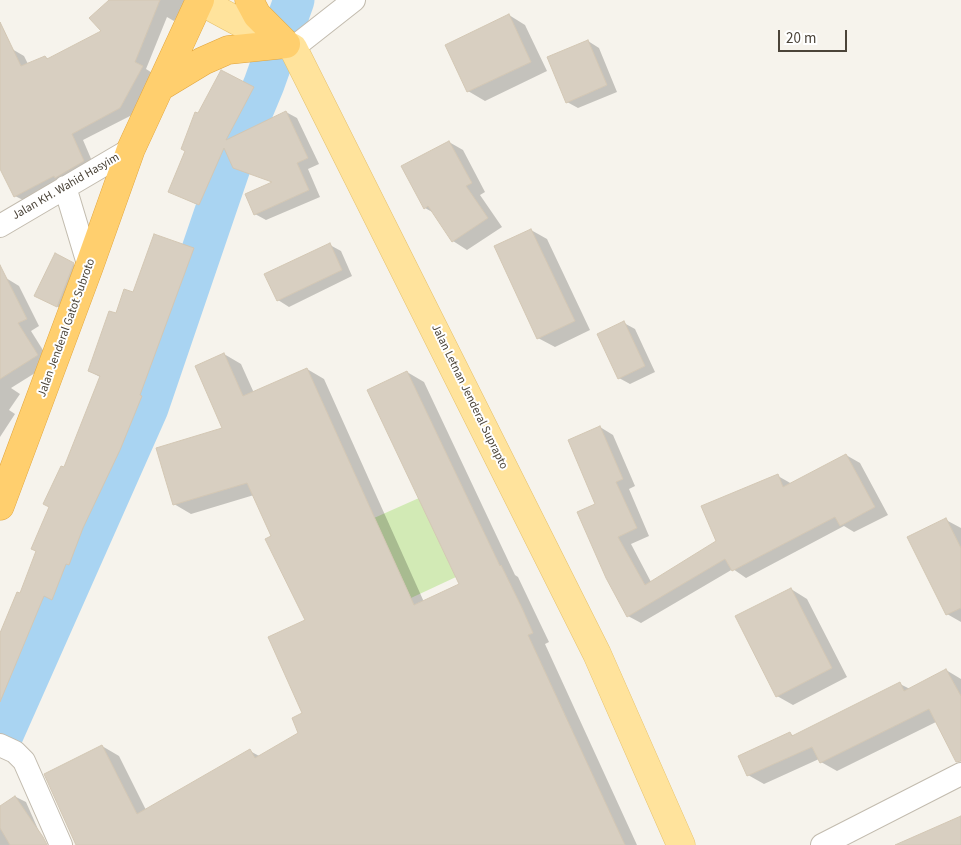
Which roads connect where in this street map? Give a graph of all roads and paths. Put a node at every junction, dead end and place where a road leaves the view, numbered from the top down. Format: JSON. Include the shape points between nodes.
{"nodes":[{"id":1,"x":200,"y":0,"type":"edge"},
{"id":2,"x":249,"y":0,"type":"edge"},
{"id":3,"x":354,"y":0,"type":"edge"},
{"id":4,"x":280,"y":42,"type":"junction"},
{"id":5,"x":160,"y":86,"type":"junction"},
{"id":6,"x":131,"y":149,"type":"junction"},
{"id":7,"x":65,"y":187,"type":"junction"},
{"id":8,"x":0,"y":226,"type":"edge"},
{"id":9,"x":89,"y":267,"type":"junction"},
{"id":10,"x":0,"y":506,"type":"edge"},
{"id":11,"x":7,"y":748,"type":"edge"},
{"id":12,"x":961,"y":774,"type":"edge"},
{"id":13,"x":61,"y":845,"type":"edge"},
{"id":14,"x":681,"y":845,"type":"edge"},
{"id":15,"x":822,"y":845,"type":"edge"}],
"edges":[{"from":1,"to":4,"type":"main road"},
{"from":1,"to":5,"type":"highway","name":"Jalan Jenderal Gatot Subroto"},
{"from":2,"to":4,"type":"highway","via":[[256,15]]},
{"from":3,"to":4,"type":"street"},
{"from":4,"to":5,"type":"highway","via":[[228,50]]},
{"from":4,"to":14,"type":"main road","name":"Jalan Letnan Jenderal Suprapto","via":[[597,654]]},
{"from":5,"to":6,"type":"highway","name":"Jalan Jenderal Gatot Subroto"},
{"from":6,"to":7,"type":"street","name":"Jalan KH. Wahid Hasyim"},
{"from":6,"to":9,"type":"highway","name":"Jalan Jenderal Gatot Subroto"},
{"from":7,"to":8,"type":"street","name":"Jalan KH. Wahid Hasyim"},
{"from":7,"to":9,"type":"street"},
{"from":9,"to":10,"type":"highway","name":"Jalan Jenderal Gatot Subroto"},
{"from":11,"to":13,"type":"street","via":[[24,761]]},
{"from":12,"to":15,"type":"street"}]}
